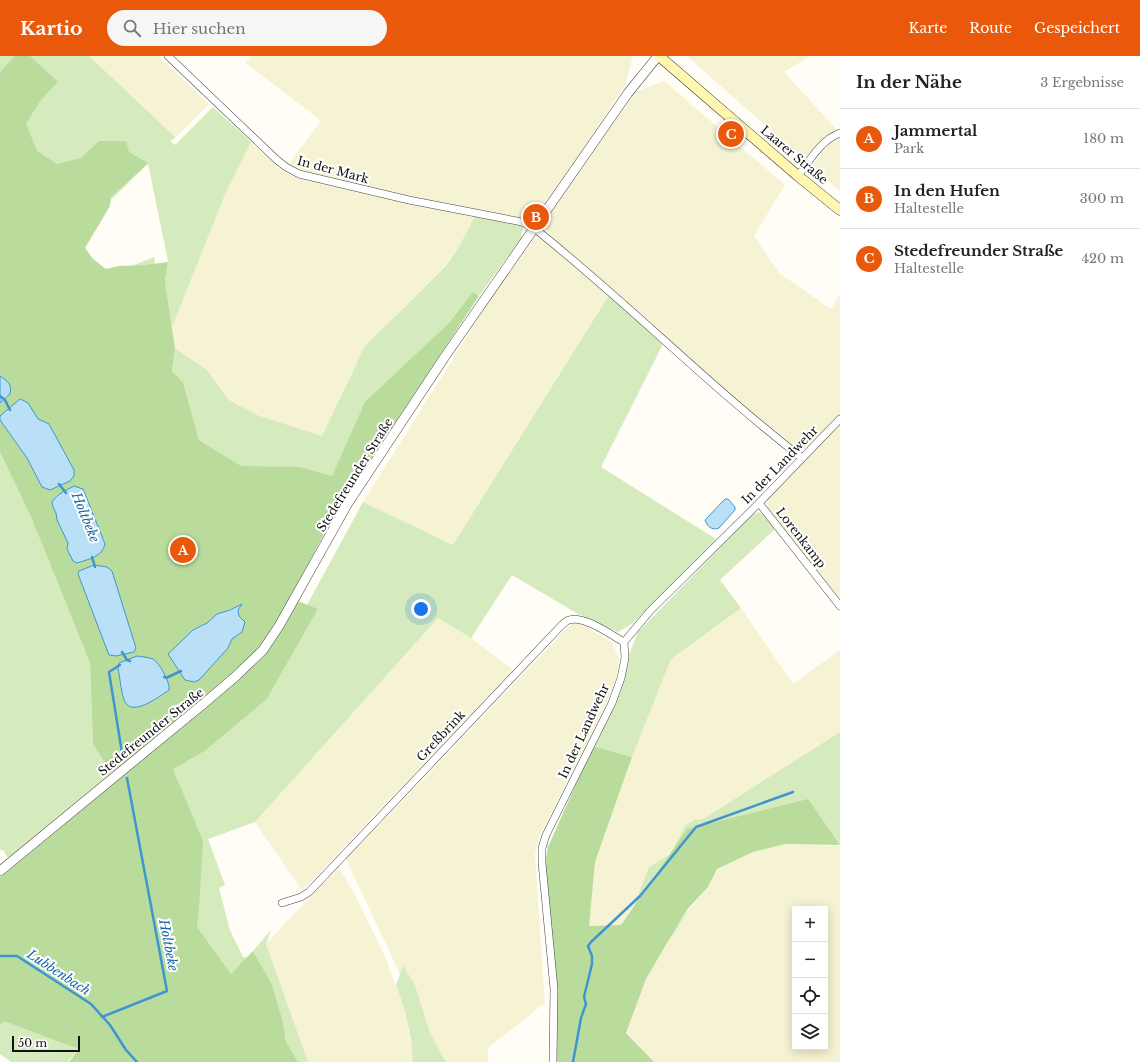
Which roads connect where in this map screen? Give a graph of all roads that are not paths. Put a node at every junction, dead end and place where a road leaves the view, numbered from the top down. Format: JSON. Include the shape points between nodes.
{"nodes":[{"id":1,"x":168,"y":56,"type":"edge"},
{"id":2,"x":658,"y":56,"type":"edge"},
{"id":3,"x":840,"y":133,"type":"edge"},
{"id":4,"x":798,"y":176,"type":"junction"},
{"id":5,"x":840,"y":210,"type":"edge"},
{"id":6,"x":534,"y":228,"type":"junction"},
{"id":7,"x":840,"y":419,"type":"edge"},
{"id":8,"x":802,"y":458,"type":"junction"},
{"id":9,"x":759,"y":503,"type":"junction"},
{"id":10,"x":840,"y":606,"type":"edge"},
{"id":11,"x":624,"y":642,"type":"junction"},
{"id":12,"x":0,"y":871,"type":"edge"},
{"id":13,"x":282,"y":903,"type":"dead end"},
{"id":14,"x":553,"y":1062,"type":"edge"}],
"edges":[{"from":1,"to":6,"type":"street","name":"In der Mark","via":[[277,160],[292,171],[409,200],[522,222]]},
{"from":2,"to":4,"type":"main road","name":"Laarer Straße"},
{"from":2,"to":6,"type":"street","name":"Stedefreunder Straße","via":[[628,93]]},
{"from":3,"to":4,"type":"street","via":[[823,144]]},
{"from":4,"to":5,"type":"main road","name":"Laarer Straße"},
{"from":6,"to":8,"type":"street","name":"In der Mark"},
{"from":6,"to":12,"type":"street","name":"Stedefreunder Straße","via":[[348,504],[286,615],[263,650],[208,700]]},
{"from":7,"to":8,"type":"street","name":"In der Landwehr"},
{"from":8,"to":9,"type":"street","name":"In der Landwehr"},
{"from":9,"to":10,"type":"street","name":"Lorenkamp"},
{"from":9,"to":11,"type":"street","name":"In der Landwehr","via":[[650,611]]},
{"from":11,"to":13,"type":"street","name":"Greßbrink","via":[[592,624],[577,619],[568,620],[309,892]]},
{"from":11,"to":14,"type":"street","name":"In der Landwehr","via":[[625,658],[612,703],[546,835],[542,848],[554,989]]}]}
